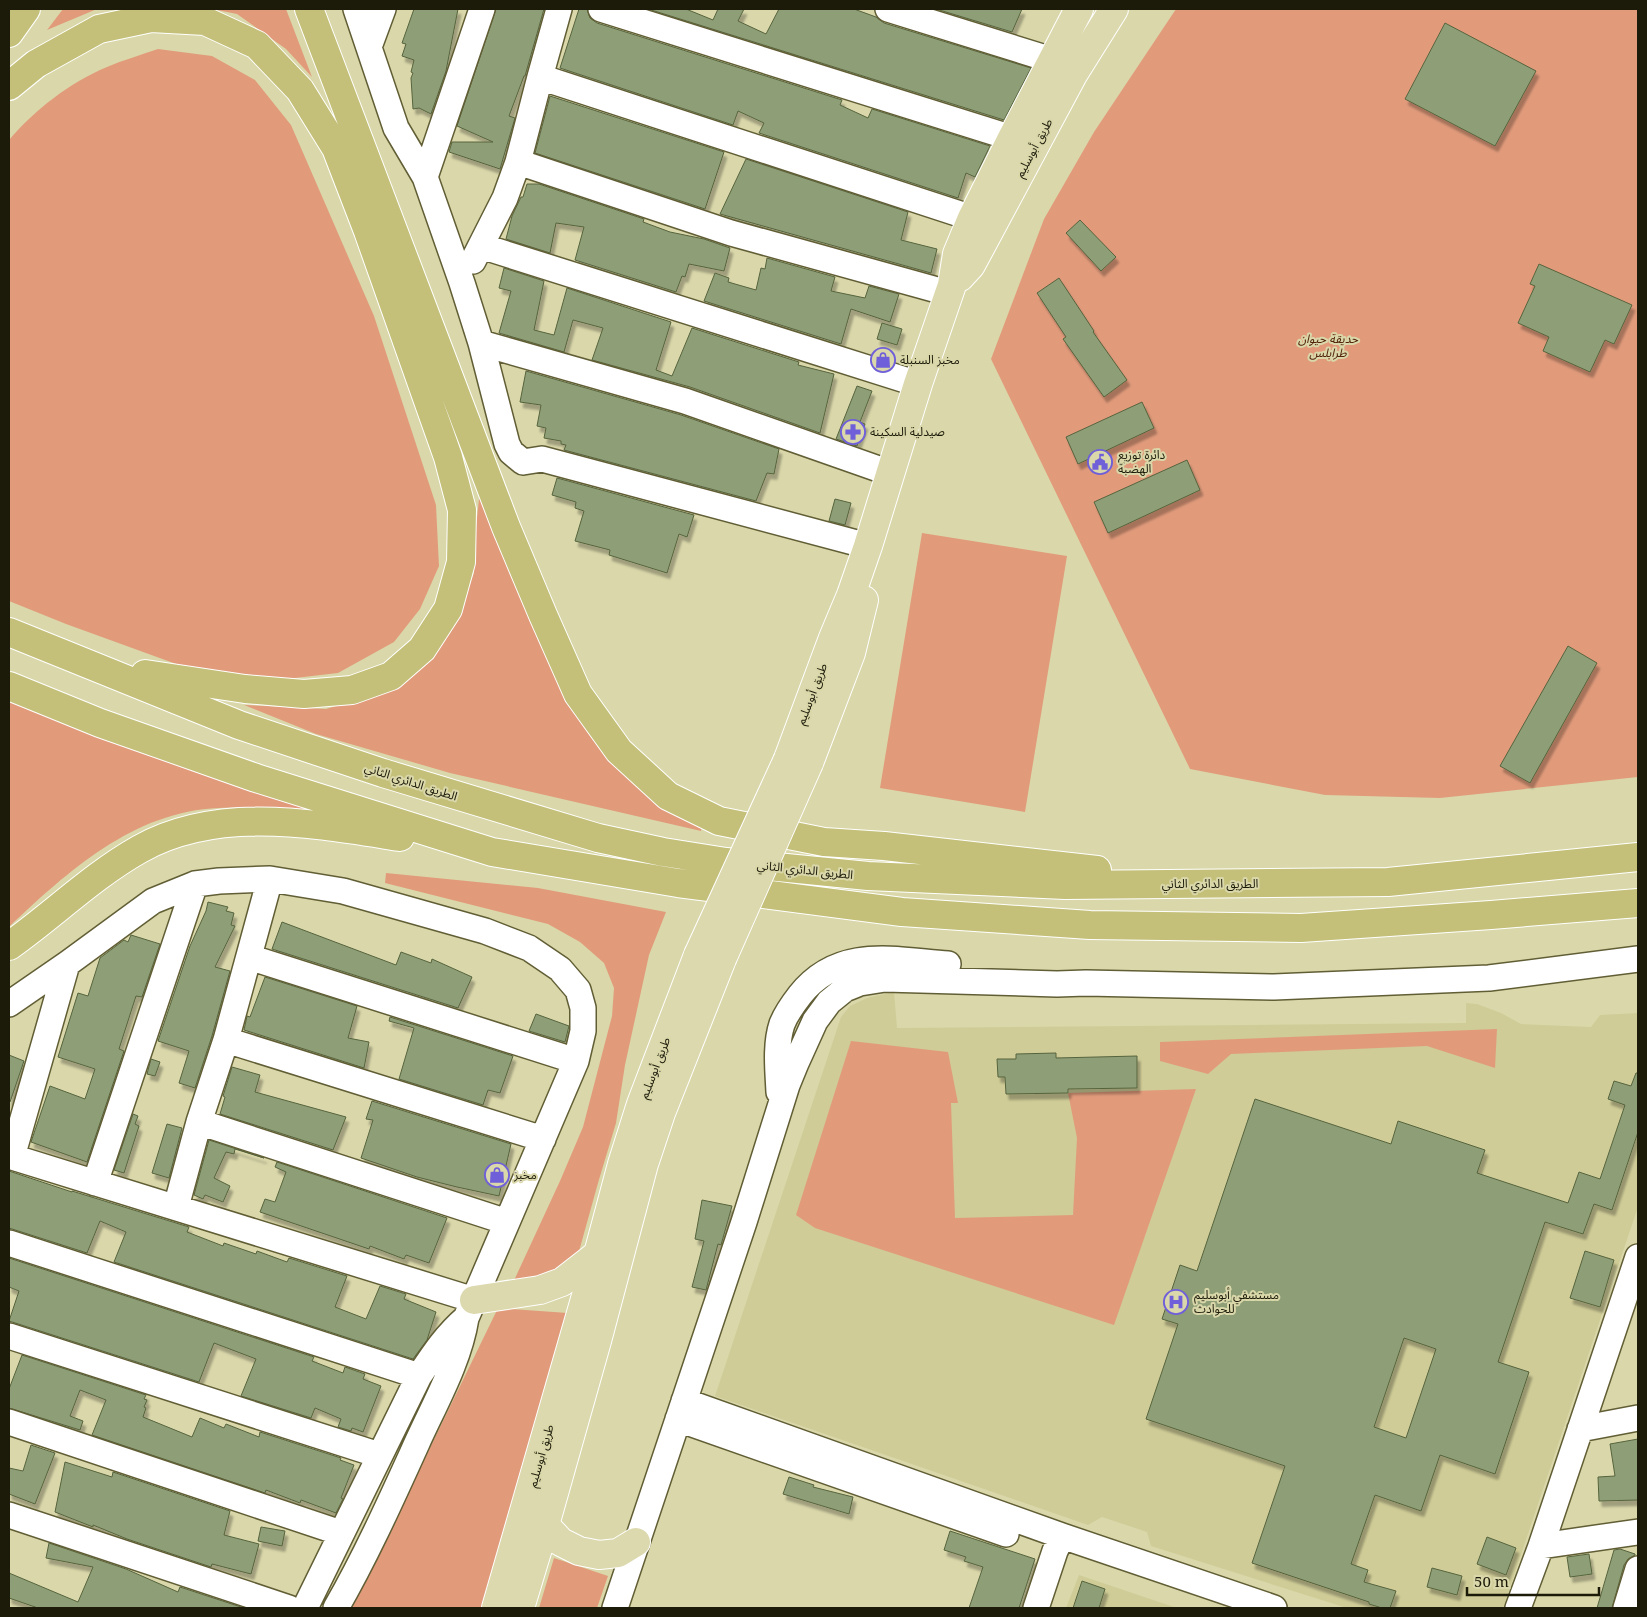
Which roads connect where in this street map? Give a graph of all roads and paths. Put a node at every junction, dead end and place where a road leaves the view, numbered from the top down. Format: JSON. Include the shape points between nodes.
{"nodes":[{"id":1,"x":26,"y":9,"type":"edge"},
{"id":2,"x":308,"y":9,"type":"edge"},
{"id":3,"x":356,"y":9,"type":"edge"},
{"id":4,"x":383,"y":9,"type":"edge"},
{"id":5,"x":482,"y":9,"type":"edge"},
{"id":6,"x":559,"y":9,"type":"edge"},
{"id":7,"x":600,"y":9,"type":"edge"},
{"id":8,"x":888,"y":9,"type":"edge"},
{"id":9,"x":1079,"y":9,"type":"edge"},
{"id":10,"x":1114,"y":9,"type":"edge"},
{"id":11,"x":9,"y":33,"type":"edge"},
{"id":12,"x":369,"y":47,"type":"junction"},
{"id":13,"x":1052,"y":60,"type":"junction"},
{"id":14,"x":540,"y":77,"type":"junction"},
{"id":15,"x":9,"y":86,"type":"edge"},
{"id":16,"x":1012,"y":138,"type":"junction"},
{"id":17,"x":518,"y":162,"type":"junction"},
{"id":18,"x":425,"y":177,"type":"junction"},
{"id":19,"x":972,"y":218,"type":"junction"},
{"id":20,"x":481,"y":246,"type":"junction"},
{"id":21,"x":462,"y":283,"type":"junction"},
{"id":22,"x":950,"y":289,"type":"junction"},
{"id":23,"x":481,"y":343,"type":"junction"},
{"id":24,"x":918,"y":384,"type":"junction"},
{"id":25,"x":890,"y":473,"type":"junction"},
{"id":26,"x":868,"y":546,"type":"junction"},
{"id":27,"x":9,"y":632,"type":"edge"},
{"id":28,"x":90,"y":664,"type":"junction"},
{"id":29,"x":9,"y":686,"type":"edge"},
{"id":30,"x":492,"y":852,"type":"junction"},
{"id":31,"x":1638,"y":857,"type":"edge"},
{"id":32,"x":270,"y":879,"type":"junction"},
{"id":33,"x":195,"y":884,"type":"junction"},
{"id":34,"x":1225,"y":884,"type":"junction"},
{"id":35,"x":1638,"y":903,"type":"edge"},
{"id":36,"x":9,"y":946,"type":"edge"},
{"id":37,"x":248,"y":957,"type":"junction"},
{"id":38,"x":710,"y":957,"type":"junction"},
{"id":39,"x":1638,"y":959,"type":"edge"},
{"id":40,"x":67,"y":964,"type":"junction"},
{"id":41,"x":9,"y":1004,"type":"edge"},
{"id":42,"x":226,"y":1040,"type":"junction"},
{"id":43,"x":576,"y":1061,"type":"junction"},
{"id":44,"x":198,"y":1122,"type":"junction"},
{"id":45,"x":542,"y":1139,"type":"junction"},
{"id":46,"x":10,"y":1157,"type":"edge"},
{"id":47,"x":95,"y":1183,"type":"junction"},
{"id":48,"x":176,"y":1207,"type":"junction"},
{"id":49,"x":507,"y":1222,"type":"junction"},
{"id":50,"x":9,"y":1243,"type":"edge"},
{"id":51,"x":598,"y":1254,"type":"junction"},
{"id":52,"x":1638,"y":1257,"type":"edge"},
{"id":53,"x":470,"y":1309,"type":"junction"},
{"id":54,"x":9,"y":1336,"type":"edge"},
{"id":55,"x":419,"y":1376,"type":"junction"},
{"id":56,"x":681,"y":1410,"type":"junction"},
{"id":57,"x":1638,"y":1418,"type":"edge"},
{"id":58,"x":9,"y":1422,"type":"edge"},
{"id":59,"x":1580,"y":1429,"type":"junction"},
{"id":60,"x":380,"y":1455,"type":"junction"},
{"id":61,"x":9,"y":1515,"type":"edge"},
{"id":62,"x":545,"y":1524,"type":"junction"},
{"id":63,"x":1638,"y":1532,"type":"edge"},
{"id":64,"x":341,"y":1533,"type":"junction"},
{"id":65,"x":636,"y":1542,"type":"junction"},
{"id":66,"x":1058,"y":1543,"type":"junction"},
{"id":67,"x":1541,"y":1546,"type":"junction"},
{"id":68,"x":1638,"y":1569,"type":"edge"},
{"id":69,"x":1159,"y":1578,"type":"junction"},
{"id":70,"x":289,"y":1608,"type":"edge"},
{"id":71,"x":305,"y":1608,"type":"edge"},
{"id":72,"x":336,"y":1608,"type":"edge"},
{"id":73,"x":496,"y":1608,"type":"edge"},
{"id":74,"x":520,"y":1608,"type":"edge"},
{"id":75,"x":615,"y":1608,"type":"edge"},
{"id":76,"x":1036,"y":1608,"type":"edge"},
{"id":77,"x":1221,"y":1608,"type":"edge"},
{"id":78,"x":1274,"y":1608,"type":"edge"},
{"id":79,"x":1518,"y":1608,"type":"edge"},
{"id":80,"x":1626,"y":1608,"type":"edge"}],
"edges":[{"from":1,"to":11,"type":"highway"},
{"from":2,"to":34,"type":"highway","via":[[542,615],[578,694],[619,751],[668,796],[719,821],[824,842]]},
{"from":3,"to":12,"type":"street"},
{"from":4,"to":12,"type":"street"},
{"from":5,"to":18,"type":"street"},
{"from":6,"to":14,"type":"street"},
{"from":7,"to":16,"type":"street"},
{"from":8,"to":13,"type":"street"},
{"from":9,"to":13,"type":"main road","name":"طريق أبوسليم"},
{"from":10,"to":22,"type":"main road","name":"طريق أبوسليم","via":[[1074,73],[971,265]]},
{"from":12,"to":18,"type":"street","via":[[396,128]]},
{"from":13,"to":16,"type":"main road","name":"طريق أبوسليم"},
{"from":14,"to":17,"type":"street"},
{"from":14,"to":19,"type":"street"},
{"from":15,"to":28,"type":"highway","via":[[36,64],[99,29],[151,18],[205,21],[257,45],[300,90],[336,148],[445,448],[462,510],[461,562],[448,609],[422,649],[391,676],[352,690],[304,694],[200,684]]},
{"from":16,"to":19,"type":"main road","name":"طريق أبوسليم"},
{"from":17,"to":20,"type":"street","via":[[505,198]]},
{"from":17,"to":22,"type":"street","via":[[731,233]]},
{"from":18,"to":21,"type":"street"},
{"from":19,"to":22,"type":"main road","name":"طريق أبوسليم","via":[[957,254]]},
{"from":20,"to":21,"type":"street"},
{"from":20,"to":24,"type":"street"},
{"from":21,"to":23,"type":"street"},
{"from":22,"to":24,"type":"main road","name":"طريق أبوسليم"},
{"from":23,"to":25,"type":"street","via":[[685,401]]},
{"from":23,"to":26,"type":"street","via":[[507,444],[523,462],[542,459]]},
{"from":24,"to":25,"type":"main road","name":"طريق أبوسليم"},
{"from":25,"to":26,"type":"main road","name":"طريق أبوسليم"},
{"from":26,"to":38,"type":"main road","name":"طريق أبوسليم","bridge":true,"via":[[864,599],[851,653],[798,761]]},
{"from":27,"to":28,"type":"highway","name":"الطريق الدائري الثاني"},
{"from":28,"to":34,"type":"highway","name":"الطريق الدائري الثاني","via":[[239,724],[383,774],[598,838],[663,852],[726,862],[868,876],[1065,885]]},
{"from":29,"to":30,"type":"highway","via":[[100,723],[247,775]]},
{"from":30,"to":35,"type":"highway","via":[[678,883],[902,912],[1090,925],[1301,928]]},
{"from":30,"to":36,"type":"highway","via":[[292,822],[218,824],[196,828],[141,848]]},
{"from":31,"to":34,"type":"highway","name":"الطريق الدائري الثاني","via":[[1388,882]]},
{"from":32,"to":33,"type":"street"},
{"from":32,"to":37,"type":"street"},
{"from":32,"to":43,"type":"street","via":[[343,891],[485,931],[529,948],[560,969],[578,990],[583,1008],[583,1031]]},
{"from":33,"to":40,"type":"street","via":[[153,901]]},
{"from":33,"to":47,"type":"street"},
{"from":37,"to":42,"type":"street"},
{"from":37,"to":43,"type":"street"},
{"from":38,"to":51,"type":"main road","name":"طريق أبوسليم","via":[[641,1104]]},
{"from":38,"to":62,"type":"main road","name":"طريق أبوسليم","via":[[644,1164]]},
{"from":39,"to":56,"type":"street","via":[[1479,979],[1274,987],[1086,983],[969,966],[866,959],[842,963],[810,982],[792,1005],[782,1025],[778,1061],[779,1111]]},
{"from":40,"to":41,"type":"street"},
{"from":40,"to":46,"type":"street"},
{"from":42,"to":44,"type":"street"},
{"from":42,"to":45,"type":"street"},
{"from":43,"to":45,"type":"street"},
{"from":44,"to":48,"type":"street"},
{"from":44,"to":49,"type":"street"},
{"from":45,"to":49,"type":"street"},
{"from":46,"to":47,"type":"street"},
{"from":47,"to":48,"type":"street"},
{"from":48,"to":53,"type":"street"},
{"from":49,"to":53,"type":"street"},
{"from":50,"to":55,"type":"street"},
{"from":51,"to":53,"type":"main road","via":[[562,1282]]},
{"from":51,"to":73,"type":"main road","name":"طريق أبوسليم"},
{"from":52,"to":59,"type":"street"},
{"from":53,"to":55,"type":"street","via":[[440,1344]]},
{"from":53,"to":72,"type":"street","via":[[443,1386]]},
{"from":54,"to":60,"type":"street"},
{"from":55,"to":60,"type":"street"},
{"from":56,"to":65,"type":"street"},
{"from":56,"to":66,"type":"street"},
{"from":57,"to":59,"type":"street"},
{"from":58,"to":64,"type":"street"},
{"from":59,"to":67,"type":"street"},
{"from":60,"to":64,"type":"street"},
{"from":61,"to":70,"type":"street"},
{"from":62,"to":65,"type":"main road","via":[[561,1542],[579,1551],[599,1555],[618,1553]]},
{"from":62,"to":74,"type":"main road","name":"طريق أبوسليم"},
{"from":63,"to":67,"type":"street"},
{"from":64,"to":71,"type":"street"},
{"from":65,"to":75,"type":"street"},
{"from":66,"to":69,"type":"street"},
{"from":66,"to":76,"type":"street"},
{"from":67,"to":79,"type":"street"},
{"from":68,"to":80,"type":"street"},
{"from":69,"to":77,"type":"street"},
{"from":69,"to":78,"type":"street"}]}
